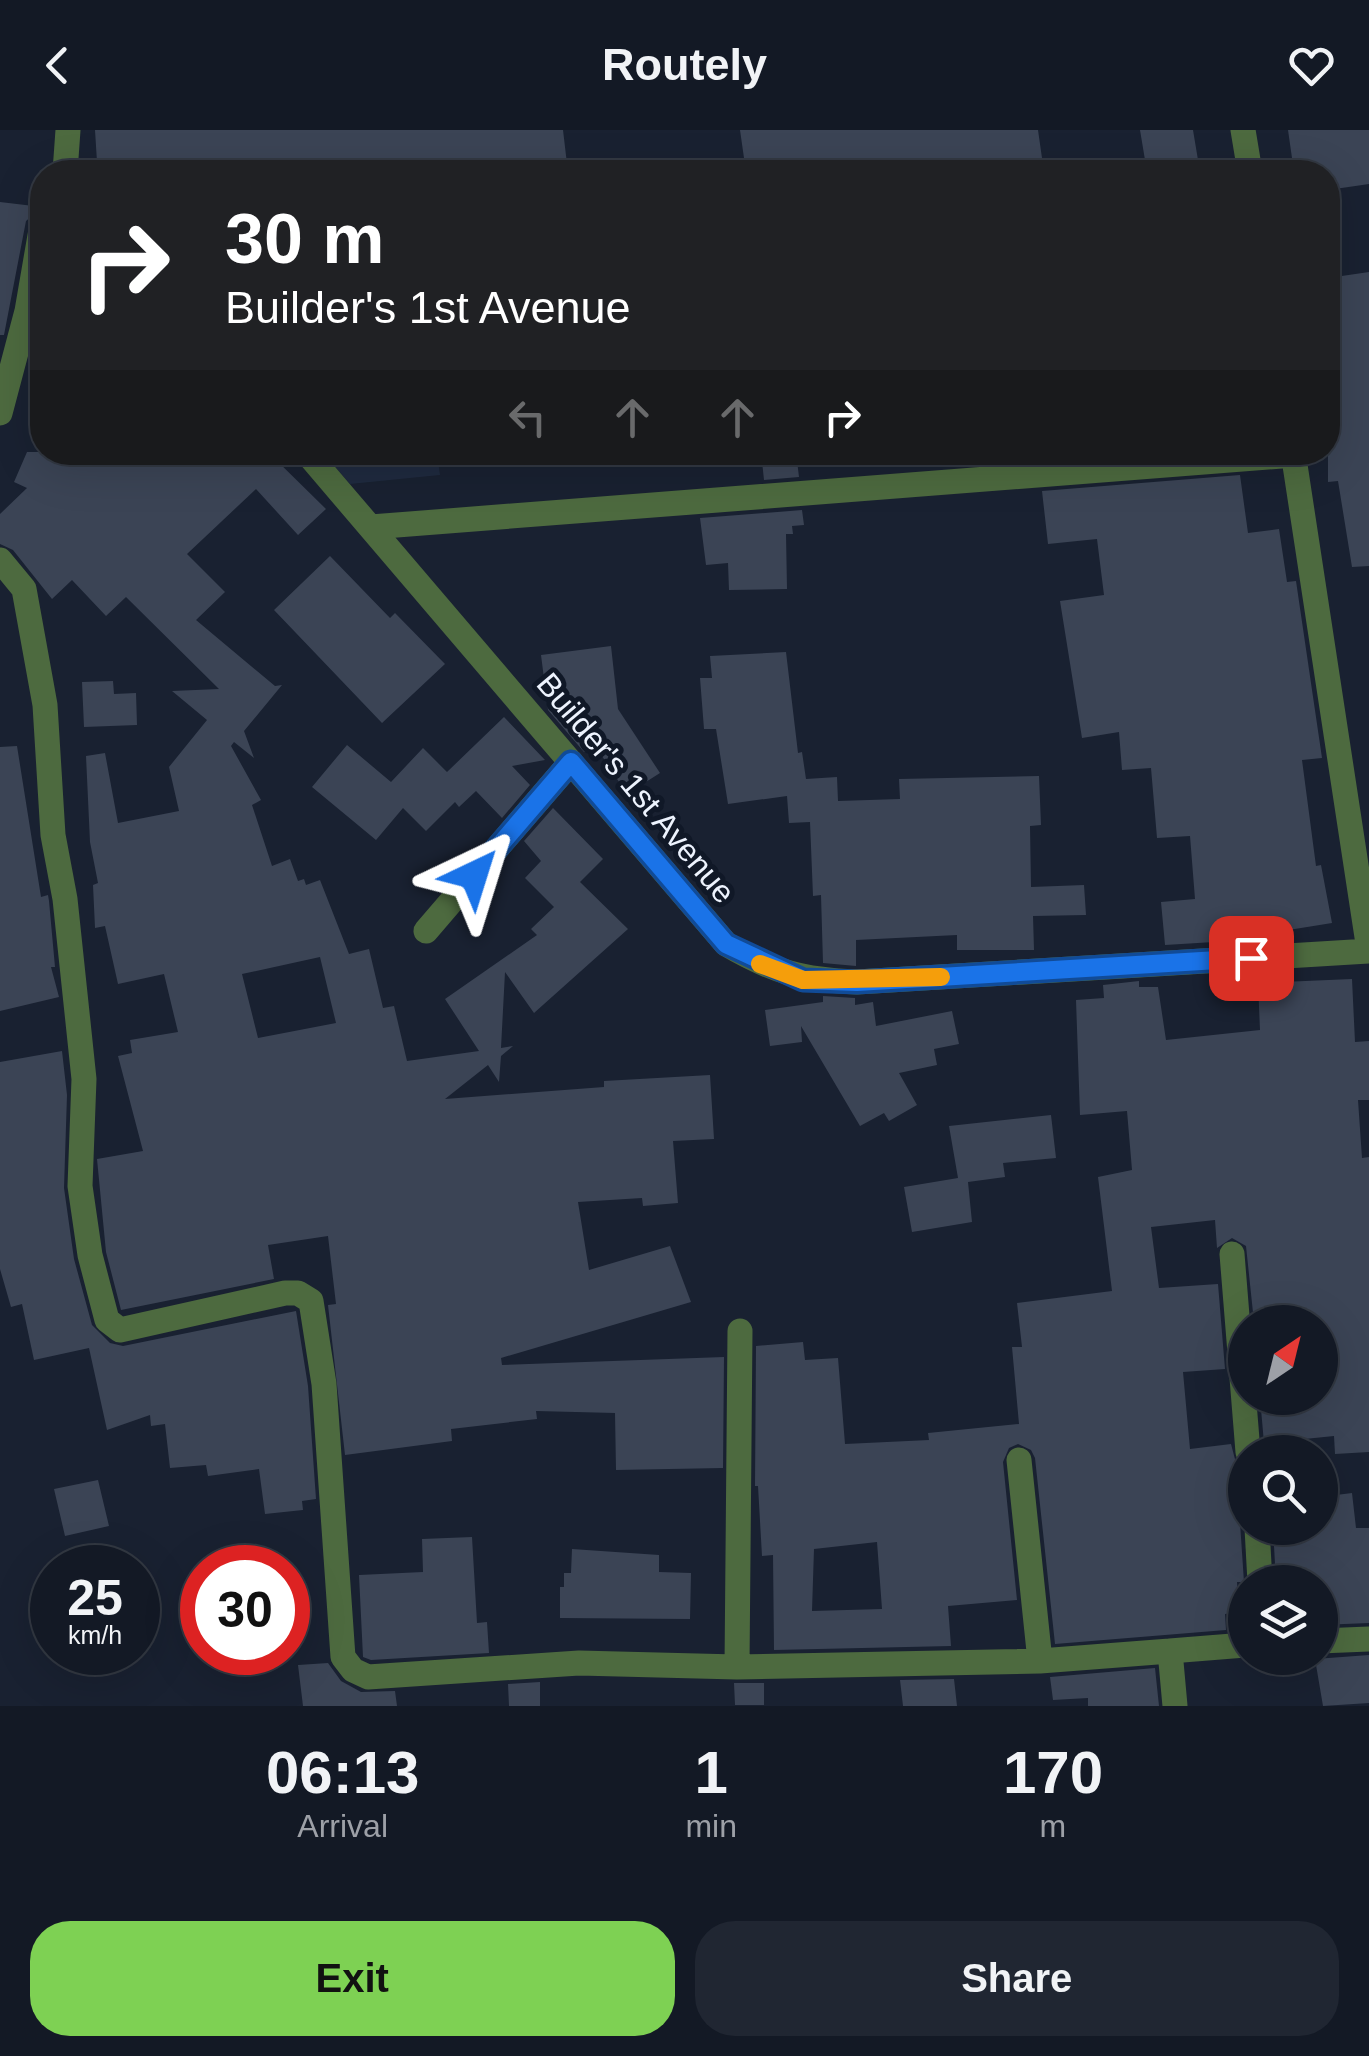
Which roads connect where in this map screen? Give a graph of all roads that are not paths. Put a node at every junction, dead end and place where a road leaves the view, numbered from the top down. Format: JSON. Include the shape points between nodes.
{"nodes":[{"id":1,"x":68,"y":130,"type":"edge"},
{"id":2,"x":1244,"y":130,"type":"edge"},
{"id":3,"x":66,"y":160,"type":"edge"},
{"id":4,"x":1248,"y":160,"type":"edge"},
{"id":5,"x":30,"y":294,"type":"edge"},
{"id":6,"x":0,"y":414,"type":"edge"},
{"id":7,"x":317,"y":465,"type":"edge"},
{"id":8,"x":1155,"y":465,"type":"edge"},
{"id":9,"x":1296,"y":465,"type":"edge"},
{"id":10,"x":372,"y":527,"type":"junction"},
{"id":11,"x":0,"y":560,"type":"edge"},
{"id":12,"x":571,"y":762,"type":"junction"},
{"id":13,"x":426,"y":931,"type":"dead end"},
{"id":14,"x":1369,"y":951,"type":"edge"},
{"id":15,"x":1232,"y":1254,"type":"dead end"},
{"id":16,"x":740,"y":1330,"type":"dead end"},
{"id":17,"x":1247,"y":1435,"type":"edge"},
{"id":18,"x":1019,"y":1460,"type":"dead end"},
{"id":19,"x":1369,"y":1639,"type":"edge"},
{"id":20,"x":1338,"y":1640,"type":"edge"},
{"id":21,"x":1228,"y":1646,"type":"edge"},
{"id":22,"x":1170,"y":1651,"type":"junction"},
{"id":23,"x":1040,"y":1661,"type":"junction"},
{"id":24,"x":737,"y":1667,"type":"junction"},
{"id":25,"x":1175,"y":1706,"type":"edge"}],
"edges":[{"from":1,"to":3,"type":"street"},
{"from":2,"to":4,"type":"street"},
{"from":5,"to":6,"type":"street"},
{"from":7,"to":10,"type":"street","name":"Builder's 1st Avenue"},
{"from":8,"to":10,"type":"street"},
{"from":9,"to":14,"type":"street"},
{"from":10,"to":12,"type":"street","name":"Builder's 1st Avenue"},
{"from":11,"to":24,"type":"street","via":[[24,589],[45,705],[53,835],[84,1079],[80,1186],[107,1320],[120,1330],[285,1293],[312,1302],[343,1657],[353,1670],[368,1677],[579,1664]]},
{"from":12,"to":13,"type":"street"},
{"from":12,"to":14,"type":"street","name":"Builder's 1st Avenue","via":[[726,944],[803,980]]},
{"from":15,"to":17,"type":"street"},
{"from":16,"to":24,"type":"street"},
{"from":18,"to":23,"type":"street"},
{"from":19,"to":20,"type":"street"},
{"from":21,"to":22,"type":"street"},
{"from":22,"to":23,"type":"street"},
{"from":22,"to":25,"type":"street"},
{"from":23,"to":24,"type":"street"}]}
